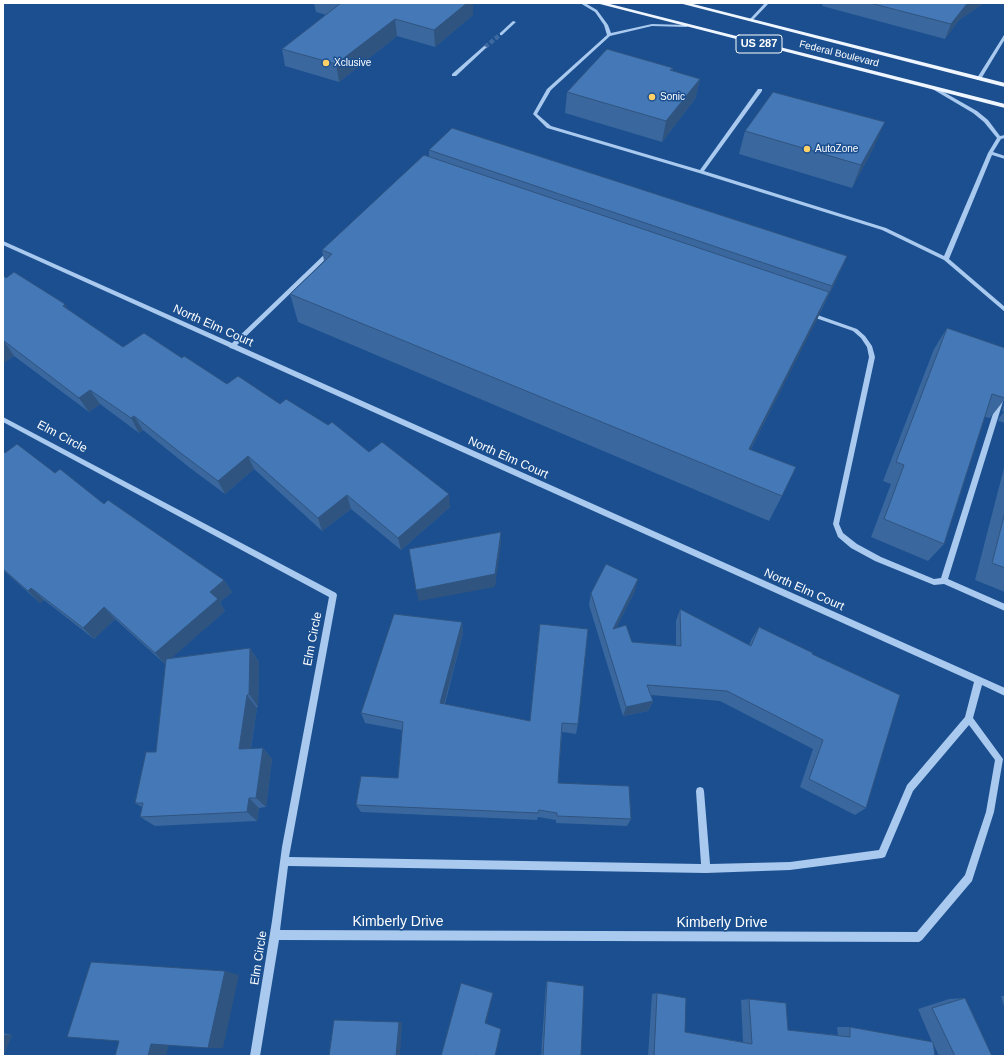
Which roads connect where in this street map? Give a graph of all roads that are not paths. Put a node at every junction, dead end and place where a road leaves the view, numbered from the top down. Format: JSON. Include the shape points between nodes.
{"nodes":[{"id":1,"x":582,"y":3,"type":"edge"},
{"id":2,"x":599,"y":3,"type":"edge"},
{"id":3,"x":682,"y":3,"type":"edge"},
{"id":4,"x":767,"y":3,"type":"edge"},
{"id":5,"x":751,"y":20,"type":"junction"},
{"id":6,"x":514,"y":22,"type":"dead end"},
{"id":7,"x":686,"y":26,"type":"junction"},
{"id":8,"x":501,"y":34,"type":"tunnel mouth"},
{"id":9,"x":608,"y":35,"type":"junction"},
{"id":10,"x":1005,"y":36,"type":"edge"},
{"id":11,"x":486,"y":47,"type":"tunnel mouth"},
{"id":12,"x":454,"y":75,"type":"dead end"},
{"id":13,"x":979,"y":78,"type":"junction"},
{"id":14,"x":1005,"y":84,"type":"edge"},
{"id":15,"x":931,"y":87,"type":"junction"},
{"id":16,"x":760,"y":90,"type":"dead end"},
{"id":17,"x":1005,"y":106,"type":"edge"},
{"id":18,"x":1005,"y":136,"type":"edge"},
{"id":19,"x":999,"y":138,"type":"junction"},
{"id":20,"x":990,"y":153,"type":"junction"},
{"id":21,"x":1005,"y":158,"type":"edge"},
{"id":22,"x":700,"y":172,"type":"junction"},
{"id":23,"x":3,"y":243,"type":"edge"},
{"id":24,"x":338,"y":245,"type":"edge"},
{"id":25,"x":946,"y":260,"type":"junction"},
{"id":26,"x":1005,"y":310,"type":"edge"},
{"id":27,"x":803,"y":312,"type":"edge"},
{"id":28,"x":232,"y":346,"type":"junction"},
{"id":29,"x":1005,"y":385,"type":"edge"},
{"id":30,"x":996,"y":413,"type":"junction"},
{"id":31,"x":1005,"y":416,"type":"edge"},
{"id":32,"x":3,"y":419,"type":"edge"},
{"id":33,"x":944,"y":581,"type":"junction"},
{"id":34,"x":1005,"y":608,"type":"edge"},
{"id":35,"x":979,"y":680,"type":"junction"},
{"id":36,"x":1005,"y":692,"type":"edge"},
{"id":37,"x":969,"y":719,"type":"junction"},
{"id":38,"x":700,"y":791,"type":"dead end"},
{"id":39,"x":285,"y":861,"type":"junction"},
{"id":40,"x":706,"y":869,"type":"junction"},
{"id":41,"x":274,"y":935,"type":"junction"},
{"id":42,"x":255,"y":1056,"type":"edge"}],
"edges":[{"from":1,"to":9,"type":"street","via":[[596,11],[606,25]]},
{"from":2,"to":7,"type":"main road","name":"Federal Boulevard","number":"US 287"},
{"from":3,"to":5,"type":"main road","name":"Federal Boulevard","number":"US 287"},
{"from":4,"to":5,"type":"street"},
{"from":5,"to":13,"type":"main road","name":"Federal Boulevard","number":"US 287"},
{"from":6,"to":8,"type":"street"},
{"from":7,"to":9,"type":"street","via":[[652,25]]},
{"from":7,"to":15,"type":"main road","name":"Federal Boulevard","number":"US 287"},
{"from":9,"to":22,"type":"street","via":[[549,90],[535,114],[549,127]]},
{"from":10,"to":13,"type":"street"},
{"from":11,"to":12,"type":"street"},
{"from":13,"to":14,"type":"main road","name":"Federal Boulevard","number":"US 287"},
{"from":15,"to":17,"type":"main road","name":"Federal Boulevard","number":"US 287"},
{"from":15,"to":19,"type":"street","via":[[975,112]]},
{"from":16,"to":22,"type":"street"},
{"from":18,"to":19,"type":"street"},
{"from":19,"to":20,"type":"street"},
{"from":20,"to":21,"type":"street"},
{"from":20,"to":25,"type":"street"},
{"from":22,"to":25,"type":"street","via":[[884,229]]},
{"from":23,"to":28,"type":"street","name":"North Elm Court"},
{"from":24,"to":28,"type":"street"},
{"from":25,"to":26,"type":"street"},
{"from":27,"to":33,"type":"street","via":[[855,330],[870,347],[872,357],[836,524],[840,534],[854,546],[878,559],[934,582]]},
{"from":28,"to":35,"type":"street","name":"North Elm Court"},
{"from":29,"to":30,"type":"street"},
{"from":30,"to":31,"type":"street"},
{"from":30,"to":33,"type":"street"},
{"from":32,"to":39,"type":"street","name":"Elm Circle","via":[[333,595]]},
{"from":33,"to":34,"type":"street"},
{"from":35,"to":36,"type":"street","name":"North Elm Court"},
{"from":35,"to":37,"type":"street"},
{"from":37,"to":40,"type":"street","via":[[910,788],[882,854],[790,866]]},
{"from":37,"to":41,"type":"street","name":"Kimberly Drive","via":[[999,759],[990,812],[969,878],[919,937]]},
{"from":38,"to":40,"type":"street"},
{"from":39,"to":40,"type":"street"},
{"from":39,"to":41,"type":"street","name":"Elm Circle"},
{"from":41,"to":42,"type":"street","name":"Elm Circle"}]}
